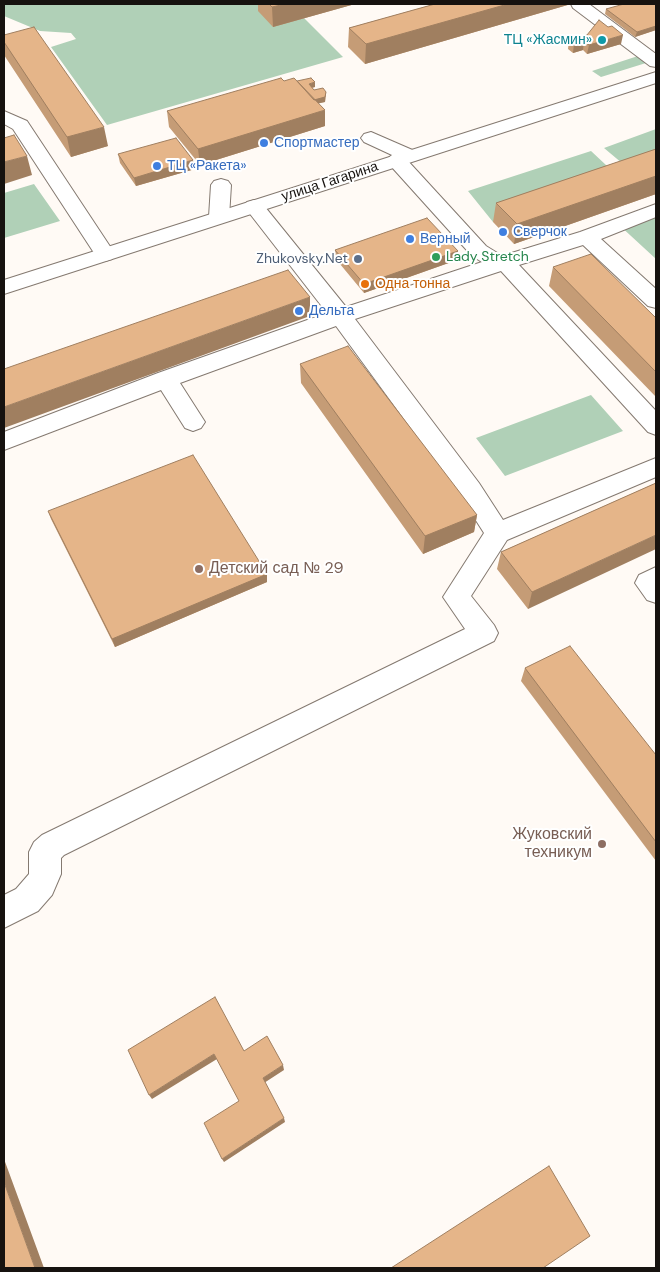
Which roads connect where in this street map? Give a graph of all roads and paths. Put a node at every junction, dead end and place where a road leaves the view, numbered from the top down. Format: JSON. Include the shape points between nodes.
{"nodes":[{"id":1,"x":591,"y":7,"type":"edge"},
{"id":2,"x":656,"y":62,"type":"edge"},
{"id":3,"x":656,"y":76,"type":"edge"},
{"id":4,"x":4,"y":116,"type":"edge"},
{"id":5,"x":371,"y":138,"type":"dead end"},
{"id":6,"x":403,"y":158,"type":"junction"},
{"id":7,"x":221,"y":185,"type":"dead end"},
{"id":8,"x":254,"y":206,"type":"junction"},
{"id":9,"x":656,"y":210,"type":"edge"},
{"id":10,"x":219,"y":217,"type":"junction"},
{"id":11,"x":587,"y":237,"type":"junction"},
{"id":12,"x":105,"y":254,"type":"junction"},
{"id":13,"x":505,"y":262,"type":"junction"},
{"id":14,"x":4,"y":287,"type":"edge"},
{"id":15,"x":656,"y":302,"type":"edge"},
{"id":16,"x":342,"y":316,"type":"junction"},
{"id":17,"x":166,"y":379,"type":"junction"},
{"id":18,"x":193,"y":422,"type":"dead end"},
{"id":19,"x":656,"y":426,"type":"edge"},
{"id":20,"x":4,"y":441,"type":"edge"},
{"id":21,"x":656,"y":467,"type":"edge"},
{"id":22,"x":498,"y":533,"type":"junction"},
{"id":23,"x":656,"y":578,"type":"edge"},
{"id":24,"x":656,"y":592,"type":"edge"},
{"id":25,"x":4,"y":912,"type":"edge"}],
"edges":[{"from":1,"to":2,"type":"main road"},
{"from":3,"to":6,"type":"main road","name":"улица Гагарина"},
{"from":4,"to":12,"type":"main road","via":[[20,125]]},
{"from":5,"to":6,"type":"main road"},
{"from":6,"to":8,"type":"main road","name":"улица Гагарина"},
{"from":6,"to":13,"type":"main road","via":[[479,251]]},
{"from":7,"to":10,"type":"main road"},
{"from":8,"to":10,"type":"main road","name":"улица Гагарина"},
{"from":8,"to":16,"type":"main road"},
{"from":9,"to":11,"type":"main road"},
{"from":10,"to":12,"type":"main road","name":"улица Гагарина"},
{"from":11,"to":13,"type":"main road"},
{"from":11,"to":15,"type":"main road"},
{"from":12,"to":14,"type":"main road","name":"улица Гагарина"},
{"from":13,"to":16,"type":"main road"},
{"from":13,"to":19,"type":"main road"},
{"from":16,"to":17,"type":"main road"},
{"from":16,"to":22,"type":"main road"},
{"from":17,"to":18,"type":"main road"},
{"from":17,"to":20,"type":"main road"},
{"from":21,"to":22,"type":"main road"},
{"from":22,"to":25,"type":"main road","via":[[456,597],[484,633],[53,845],[45,852],[42,884],[27,900]]},
{"from":23,"to":24,"type":"main road","via":[[648,583]]}]}
